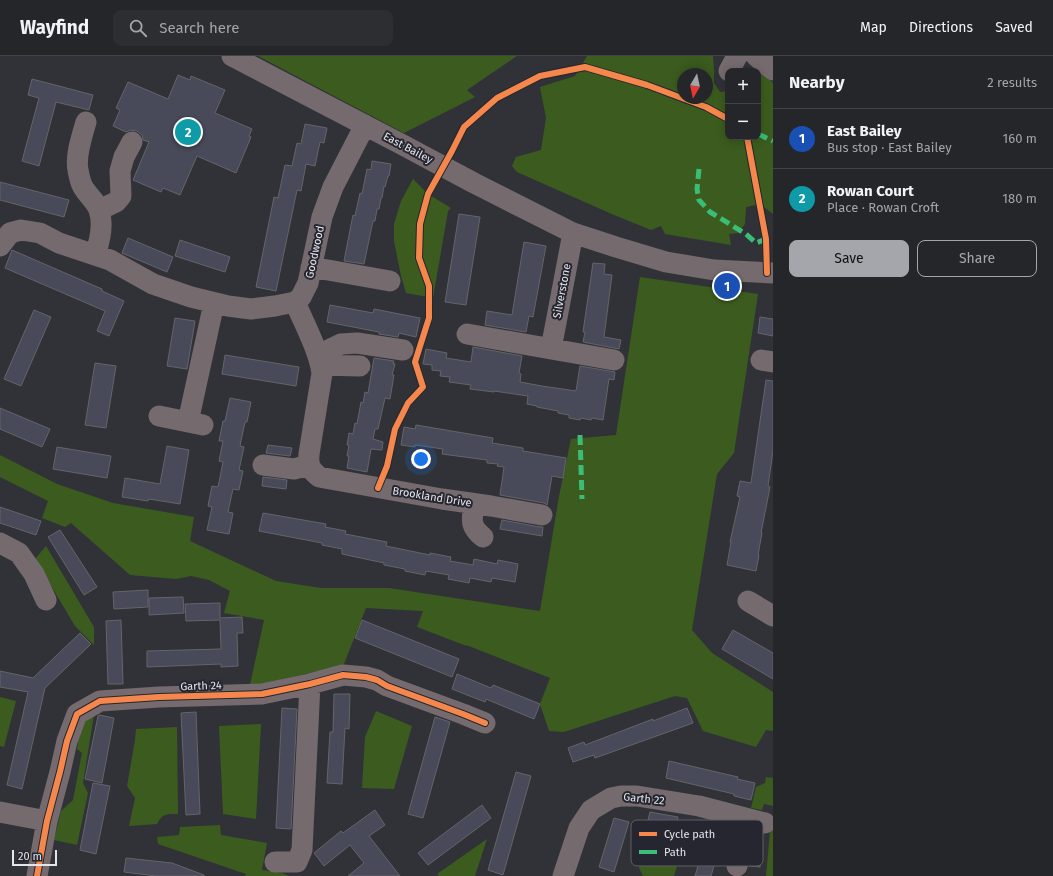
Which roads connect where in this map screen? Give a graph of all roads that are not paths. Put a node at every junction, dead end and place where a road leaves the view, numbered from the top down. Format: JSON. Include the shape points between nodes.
{"nodes":[{"id":1,"x":232,"y":56,"type":"edge"},
{"id":2,"x":737,"y":56,"type":"edge"},
{"id":3,"x":756,"y":56,"type":"edge"},
{"id":4,"x":730,"y":68,"type":"edge"},
{"id":5,"x":773,"y":70,"type":"edge"},
{"id":6,"x":86,"y":122,"type":"dead end"},
{"id":7,"x":365,"y":125,"type":"junction"},
{"id":8,"x":132,"y":142,"type":"dead end"},
{"id":9,"x":99,"y":210,"type":"junction"},
{"id":10,"x":573,"y":233,"type":"junction"},
{"id":11,"x":0,"y":246,"type":"edge"},
{"id":12,"x":96,"y":256,"type":"junction"},
{"id":13,"x":311,"y":267,"type":"junction"},
{"id":14,"x":773,"y":273,"type":"edge"},
{"id":15,"x":390,"y":282,"type":"dead end"},
{"id":16,"x":296,"y":302,"type":"junction"},
{"id":17,"x":214,"y":303,"type":"junction"},
{"id":18,"x":467,"y":334,"type":"dead end"},
{"id":19,"x":551,"y":349,"type":"junction"},
{"id":20,"x":403,"y":350,"type":"dead end"},
{"id":21,"x":319,"y":360,"type":"junction"},
{"id":22,"x":614,"y":360,"type":"dead end"},
{"id":23,"x":360,"y":366,"type":"dead end"},
{"id":24,"x":159,"y":416,"type":"dead end"},
{"id":25,"x":263,"y":465,"type":"dead end"},
{"id":26,"x":308,"y":465,"type":"junction"},
{"id":27,"x":483,"y":505,"type":"junction"},
{"id":28,"x":542,"y":515,"type":"dead end"},
{"id":29,"x":482,"y":538,"type":"dead end"},
{"id":30,"x":0,"y":543,"type":"edge"},
{"id":31,"x":46,"y":600,"type":"dead end"},
{"id":32,"x":748,"y":601,"type":"dead end"},
{"id":33,"x":773,"y":616,"type":"edge"},
{"id":34,"x":310,"y":684,"type":"junction"},
{"id":35,"x":485,"y":723,"type":"dead end"},
{"id":36,"x":0,"y":812,"type":"edge"},
{"id":37,"x":752,"y":820,"type":"edge"},
{"id":38,"x":47,"y":821,"type":"junction"},
{"id":39,"x":275,"y":862,"type":"dead end"},
{"id":40,"x":37,"y":876,"type":"edge"},
{"id":41,"x":562,"y":876,"type":"edge"}],
"edges":[{"from":1,"to":7,"type":"street","name":"East Bailey"},
{"from":2,"to":4,"type":"street"},
{"from":3,"to":5,"type":"street"},
{"from":6,"to":9,"type":"street","via":[[77,169],[82,185]]},
{"from":7,"to":10,"type":"street","name":"East Bailey"},
{"from":7,"to":13,"type":"street","name":"Goodwood","via":[[333,188],[322,217]]},
{"from":8,"to":9,"type":"street","via":[[120,171],[121,196],[116,202]]},
{"from":9,"to":12,"type":"street","via":[[102,228]]},
{"from":10,"to":14,"type":"street","name":"East Bailey","via":[[666,262],[714,270]]},
{"from":10,"to":19,"type":"street","name":"Silverstone"},
{"from":11,"to":12,"type":"street","via":[[10,233],[21,230],[40,233],[59,243]]},
{"from":12,"to":17,"type":"street","via":[[110,260],[153,284]]},
{"from":13,"to":15,"type":"street"},
{"from":13,"to":16,"type":"street","name":"Goodwood","via":[[308,284]]},
{"from":16,"to":17,"type":"street","via":[[251,309]]},
{"from":16,"to":21,"type":"street"},
{"from":17,"to":24,"type":"street","via":[[195,424]]},
{"from":18,"to":19,"type":"street"},
{"from":19,"to":22,"type":"street"},
{"from":20,"to":21,"type":"street","via":[[357,343],[341,344]]},
{"from":21,"to":23,"type":"street"},
{"from":21,"to":26,"type":"street","via":[[322,373]]},
{"from":25,"to":26,"type":"street","via":[[294,469]]},
{"from":26,"to":27,"type":"street","name":"Brookland Drive","via":[[319,477]]},
{"from":27,"to":28,"type":"street","name":"Brookland Drive"},
{"from":27,"to":29,"type":"street","via":[[472,521],[475,532]]},
{"from":30,"to":31,"type":"street","via":[[19,553],[34,574]]},
{"from":32,"to":33,"type":"street"},
{"from":34,"to":35,"type":"street","name":"Garth 24","via":[[343,675],[366,677]]},
{"from":34,"to":38,"type":"street","name":"Garth 24","via":[[262,694],[100,701],[77,714],[67,741]]},
{"from":34,"to":39,"type":"street","via":[[302,850],[297,862]]},
{"from":36,"to":38,"type":"street"},
{"from":37,"to":41,"type":"street","name":"Garth 22","via":[[699,806],[637,796],[611,798],[591,810],[579,828]]},
{"from":38,"to":40,"type":"street","name":"Garth 24"}]}
